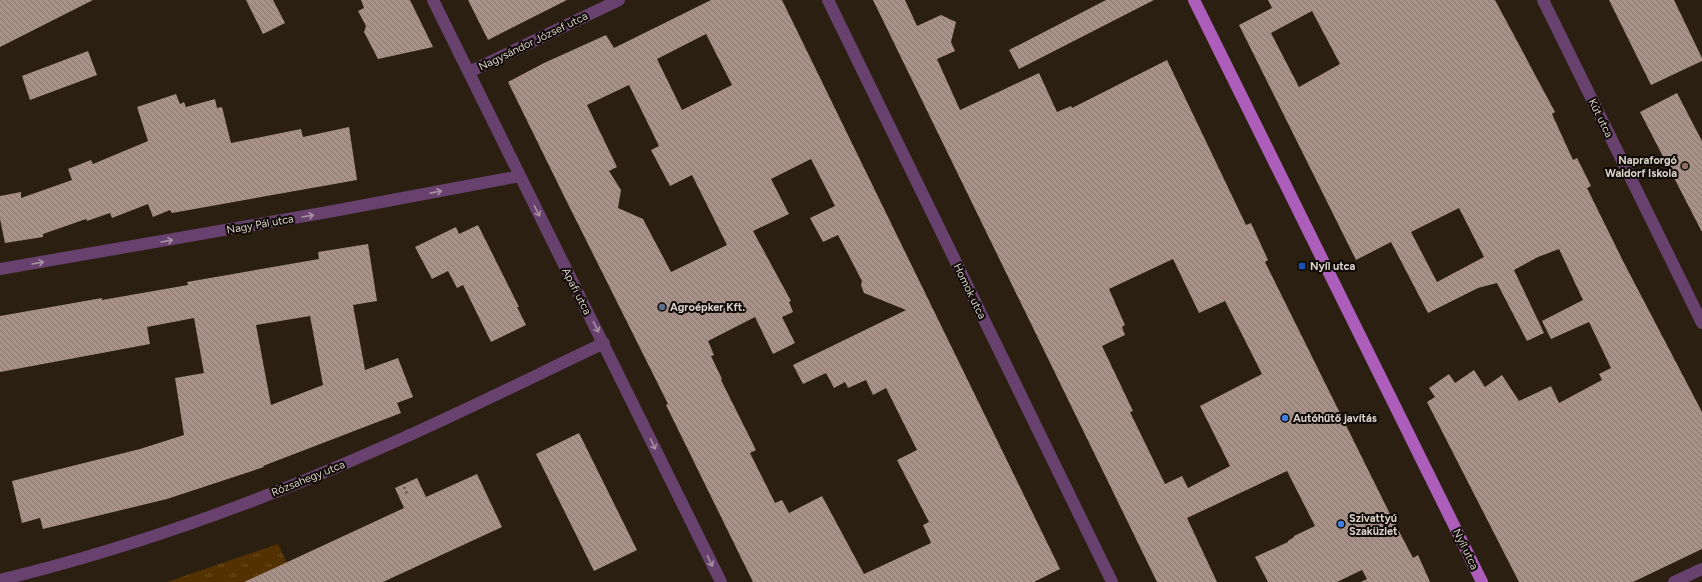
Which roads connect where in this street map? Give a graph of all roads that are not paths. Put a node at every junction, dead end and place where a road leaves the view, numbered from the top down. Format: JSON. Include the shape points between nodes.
{"nodes":[{"id":1,"x":433,"y":0,"type":"edge"},
{"id":2,"x":619,"y":0,"type":"edge"},
{"id":3,"x":828,"y":0,"type":"edge"},
{"id":4,"x":1194,"y":0,"type":"edge"},
{"id":5,"x":1543,"y":0,"type":"edge"},
{"id":6,"x":469,"y":72,"type":"junction"},
{"id":7,"x":520,"y":176,"type":"junction"},
{"id":8,"x":0,"y":269,"type":"edge"},
{"id":9,"x":1702,"y":322,"type":"edge"},
{"id":10,"x":604,"y":343,"type":"junction"},
{"id":11,"x":1702,"y":569,"type":"edge"},
{"id":12,"x":0,"y":580,"type":"edge"},
{"id":13,"x":721,"y":582,"type":"edge"},
{"id":14,"x":1112,"y":582,"type":"edge"},
{"id":15,"x":1482,"y":582,"type":"edge"},
{"id":16,"x":1674,"y":582,"type":"edge"}],
"edges":[{"from":1,"to":6,"type":"street","name":"Apafi utca"},
{"from":2,"to":6,"type":"street","name":"Nagysándor József utca"},
{"from":3,"to":14,"type":"street","name":"Homok utca"},
{"from":4,"to":15,"type":"main road","name":"Nyíl utca"},
{"from":5,"to":9,"type":"street","name":"Kút utca"},
{"from":6,"to":7,"type":"street","name":"Apafi utca"},
{"from":8,"to":7,"type":"street","name":"Nagy Pál utca","one_way":true},
{"from":7,"to":10,"type":"street","name":"Apafi utca","one_way":true},
{"from":10,"to":12,"type":"street","name":"Rózsahegy utca","via":[[376,450],[274,492],[157,534]]},
{"from":10,"to":13,"type":"street","name":"Apafi utca","one_way":true},
{"from":11,"to":16,"type":"street"}]}
